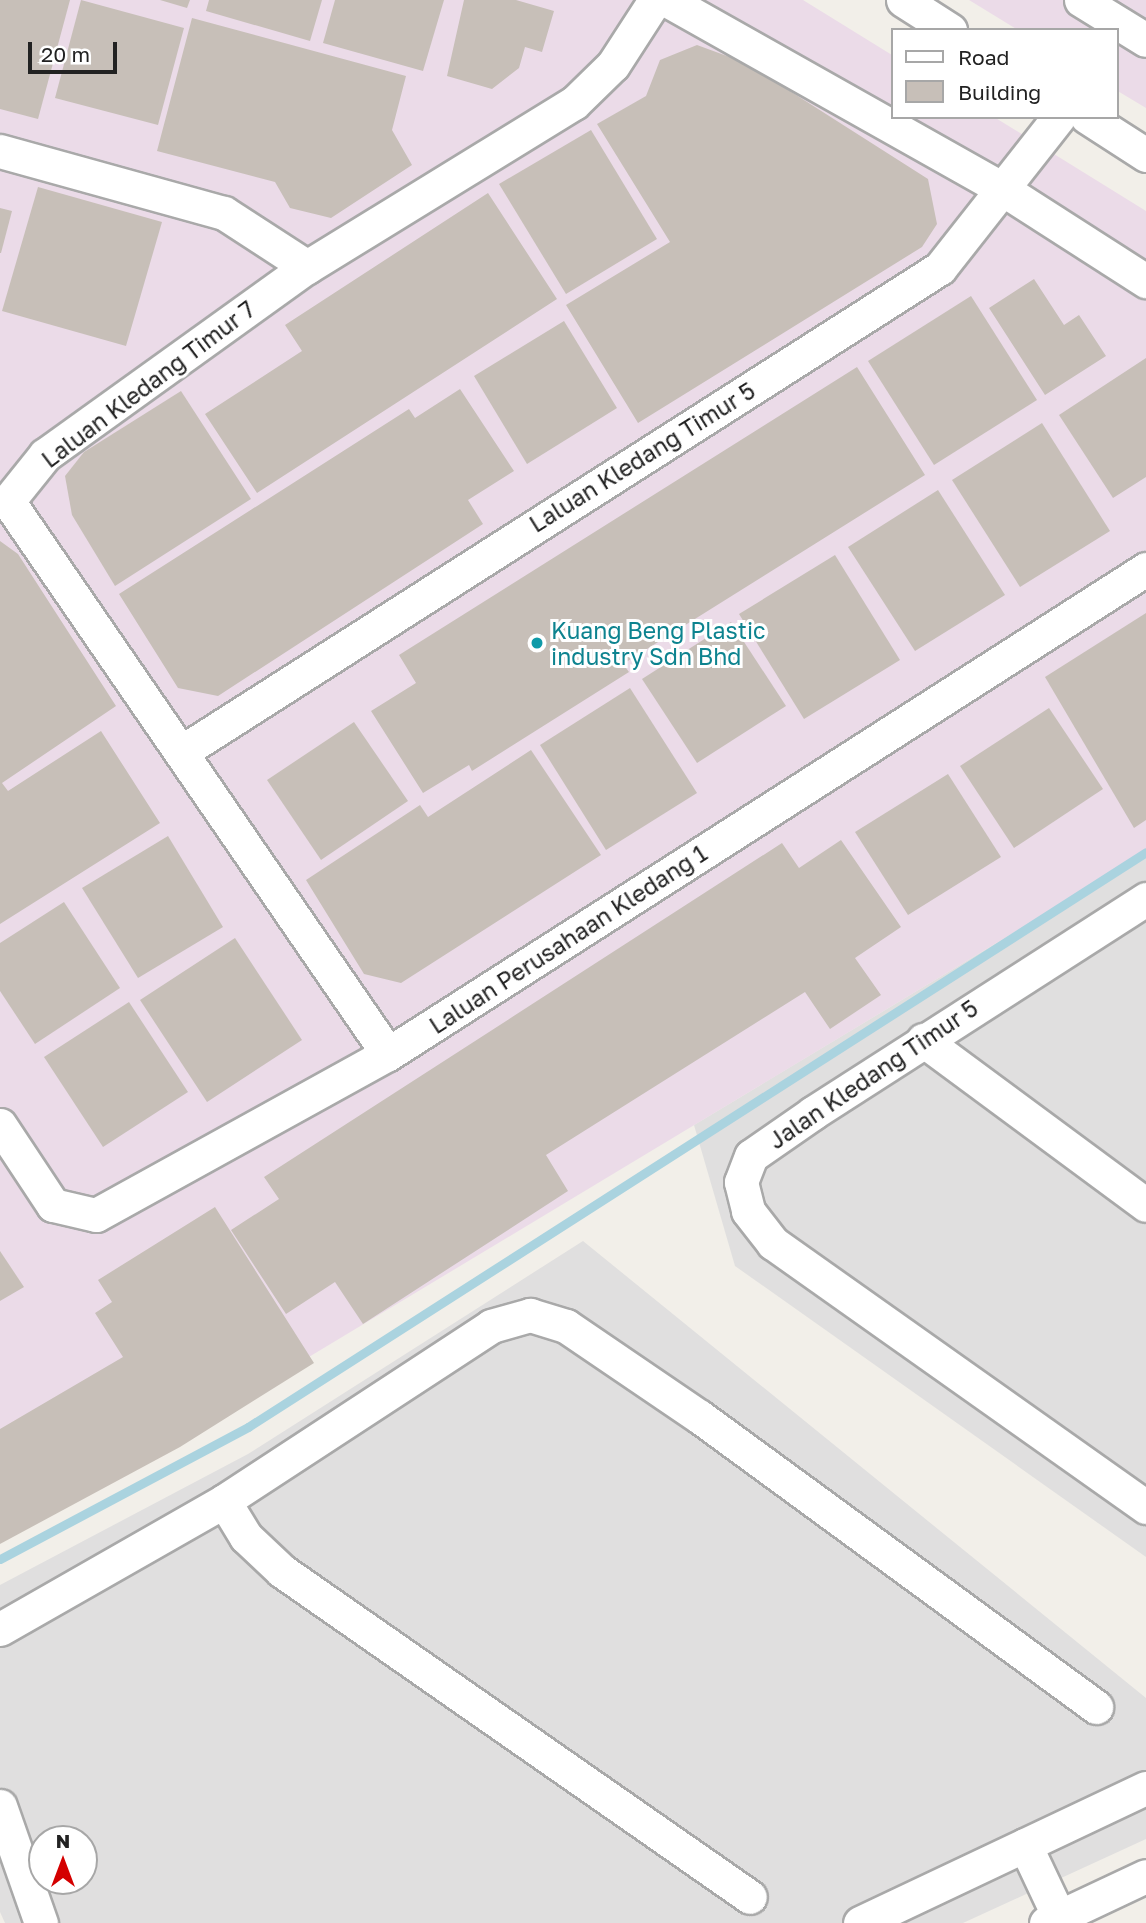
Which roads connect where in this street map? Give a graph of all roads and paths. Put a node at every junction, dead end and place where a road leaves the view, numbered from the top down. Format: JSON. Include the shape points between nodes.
{"nodes":[{"id":1,"x":655,"y":0,"type":"edge"},
{"id":2,"x":667,"y":0,"type":"edge"},
{"id":3,"x":903,"y":0,"type":"edge"},
{"id":4,"x":1081,"y":0,"type":"edge"},
{"id":5,"x":947,"y":28,"type":"edge"},
{"id":6,"x":1146,"y":40,"type":"edge"},
{"id":7,"x":1057,"y":119,"type":"edge"},
{"id":8,"x":1090,"y":119,"type":"edge"},
{"id":9,"x":0,"y":151,"type":"edge"},
{"id":10,"x":1146,"y":155,"type":"edge"},
{"id":11,"x":1004,"y":190,"type":"junction"},
{"id":12,"x":307,"y":267,"type":"junction"},
{"id":13,"x":1146,"y":281,"type":"edge"},
{"id":14,"x":4,"y":500,"type":"edge"},
{"id":15,"x":1146,"y":569,"type":"edge"},
{"id":16,"x":183,"y":751,"type":"junction"},
{"id":17,"x":1144,"y":903,"type":"edge"},
{"id":18,"x":923,"y":1040,"type":"junction"},
{"id":19,"x":387,"y":1054,"type":"junction"},
{"id":20,"x":0,"y":1125,"type":"edge"},
{"id":21,"x":1146,"y":1205,"type":"edge"},
{"id":22,"x":224,"y":1501,"type":"junction"},
{"id":23,"x":1146,"y":1507,"type":"edge"},
{"id":24,"x":0,"y":1629,"type":"edge"},
{"id":25,"x":1096,"y":1707,"type":"dead end"},
{"id":26,"x":1146,"y":1788,"type":"edge"},
{"id":27,"x":0,"y":1806,"type":"edge"},
{"id":28,"x":1024,"y":1845,"type":"junction"},
{"id":29,"x":1146,"y":1876,"type":"edge"},
{"id":30,"x":750,"y":1897,"type":"dead end"},
{"id":31,"x":1052,"y":1920,"type":"edge"},
{"id":32,"x":41,"y":1923,"type":"edge"},
{"id":33,"x":860,"y":1923,"type":"edge"}],
"edges":[{"from":1,"to":12,"type":"street","name":"Laluan Kledang Timur 7","via":[[613,65],[574,103]]},
{"from":2,"to":11,"type":"street"},
{"from":3,"to":5,"type":"street"},
{"from":4,"to":6,"type":"street"},
{"from":7,"to":11,"type":"street","name":"Laluan Kledang Timur 5"},
{"from":8,"to":10,"type":"street"},
{"from":9,"to":12,"type":"street","via":[[224,213]]},
{"from":11,"to":13,"type":"street"},
{"from":11,"to":16,"type":"street","name":"Laluan Kledang Timur 5","via":[[940,268]]},
{"from":12,"to":14,"type":"street","name":"Laluan Kledang Timur 7","via":[[45,455]]},
{"from":14,"to":16,"type":"street","name":"Laluan Kledang Timur 7"},
{"from":15,"to":19,"type":"street","name":"Laluan Perusahaan Kledang 1"},
{"from":16,"to":19,"type":"street","name":"Laluan Kledang Timur 7"},
{"from":17,"to":18,"type":"street","name":"Jalan Kledang Timur 5"},
{"from":18,"to":21,"type":"street"},
{"from":18,"to":23,"type":"street","name":"Jalan Kledang Timur 5","via":[[751,1156],[741,1182],[748,1211],[773,1243]]},
{"from":19,"to":20,"type":"street","name":"Laluan Perusahaan Kledang 1","via":[[96,1216],[53,1205]]},
{"from":22,"to":24,"type":"street"},
{"from":22,"to":25,"type":"street","via":[[491,1326],[530,1315],[566,1326],[700,1417]]},
{"from":22,"to":30,"type":"street","via":[[246,1537],[282,1571]]},
{"from":26,"to":28,"type":"street"},
{"from":27,"to":32,"type":"street"},
{"from":28,"to":31,"type":"street"},
{"from":28,"to":33,"type":"street"},
{"from":29,"to":31,"type":"street"}]}
